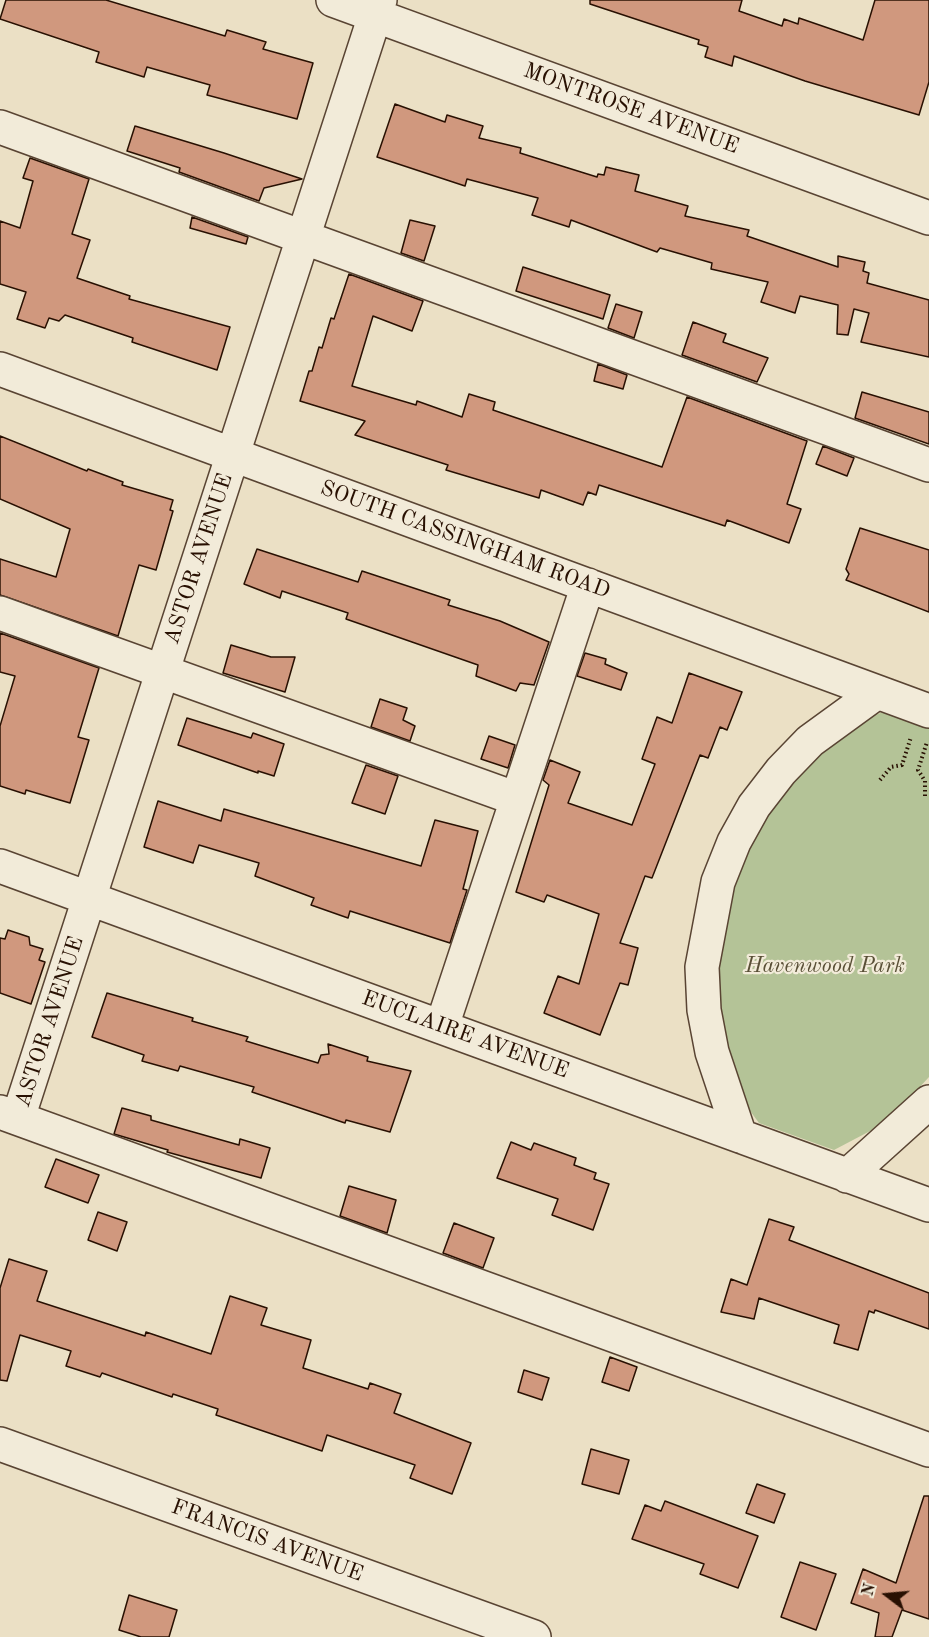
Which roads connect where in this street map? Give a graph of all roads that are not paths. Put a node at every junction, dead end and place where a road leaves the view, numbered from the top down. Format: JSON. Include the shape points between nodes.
{"nodes":[{"id":1,"x":333,"y":0,"type":"edge"},
{"id":2,"x":378,"y":8,"type":"edge"},
{"id":3,"x":0,"y":127,"type":"edge"},
{"id":4,"x":929,"y":218,"type":"edge"},
{"id":5,"x":303,"y":238,"type":"junction"},
{"id":6,"x":0,"y":369,"type":"edge"},
{"id":7,"x":233,"y":454,"type":"junction"},
{"id":8,"x":929,"y":465,"type":"edge"},
{"id":9,"x":588,"y":585,"type":"junction"},
{"id":10,"x":0,"y":613,"type":"edge"},
{"id":11,"x":163,"y":672,"type":"junction"},
{"id":12,"x":876,"y":693,"type":"junction"},
{"id":13,"x":921,"y":722,"type":"edge"},
{"id":14,"x":517,"y":799,"type":"junction"},
{"id":15,"x":0,"y":866,"type":"edge"},
{"id":16,"x":90,"y":898,"type":"junction"},
{"id":17,"x":442,"y":1026,"type":"junction"},
{"id":18,"x":929,"y":1102,"type":"edge"},
{"id":19,"x":9,"y":1115,"type":"edge"},
{"id":20,"x":740,"y":1136,"type":"junction"},
{"id":21,"x":847,"y":1176,"type":"junction"},
{"id":22,"x":929,"y":1205,"type":"edge"},
{"id":23,"x":0,"y":1444,"type":"edge"},
{"id":24,"x":929,"y":1450,"type":"edge"},
{"id":25,"x":534,"y":1637,"type":"edge"}],
"edges":[{"from":1,"to":2,"type":"street","name":"MONTROSE AVENUE"},
{"from":2,"to":4,"type":"street","name":"MONTROSE AVENUE"},
{"from":2,"to":5,"type":"street","name":"ASTOR AVENUE"},
{"from":3,"to":5,"type":"street"},
{"from":5,"to":7,"type":"street","name":"ASTOR AVENUE"},
{"from":5,"to":8,"type":"street"},
{"from":6,"to":7,"type":"street","name":"SOUTH CASSINGHAM ROAD"},
{"from":7,"to":9,"type":"street","name":"SOUTH CASSINGHAM ROAD"},
{"from":7,"to":11,"type":"street","name":"ASTOR AVENUE"},
{"from":9,"to":12,"type":"street","name":"SOUTH CASSINGHAM ROAD"},
{"from":9,"to":14,"type":"street"},
{"from":10,"to":11,"type":"street"},
{"from":11,"to":14,"type":"street"},
{"from":11,"to":16,"type":"street","name":"ASTOR AVENUE"},
{"from":12,"to":13,"type":"street","name":"SOUTH CASSINGHAM ROAD"},
{"from":12,"to":20,"type":"street","via":[[810,741],[781,771],[754,806],[718,882],[702,967],[704,1010],[712,1052]]},
{"from":14,"to":17,"type":"street"},
{"from":15,"to":16,"type":"street","name":"EUCLAIRE AVENUE"},
{"from":16,"to":17,"type":"street","name":"EUCLAIRE AVENUE"},
{"from":16,"to":19,"type":"street","name":"ASTOR AVENUE"},
{"from":17,"to":20,"type":"street","name":"EUCLAIRE AVENUE"},
{"from":18,"to":21,"type":"street"},
{"from":19,"to":24,"type":"street"},
{"from":20,"to":21,"type":"street","name":"EUCLAIRE AVENUE"},
{"from":21,"to":22,"type":"street","name":"EUCLAIRE AVENUE"},
{"from":23,"to":25,"type":"street","name":"FRANCIS AVENUE"}]}
